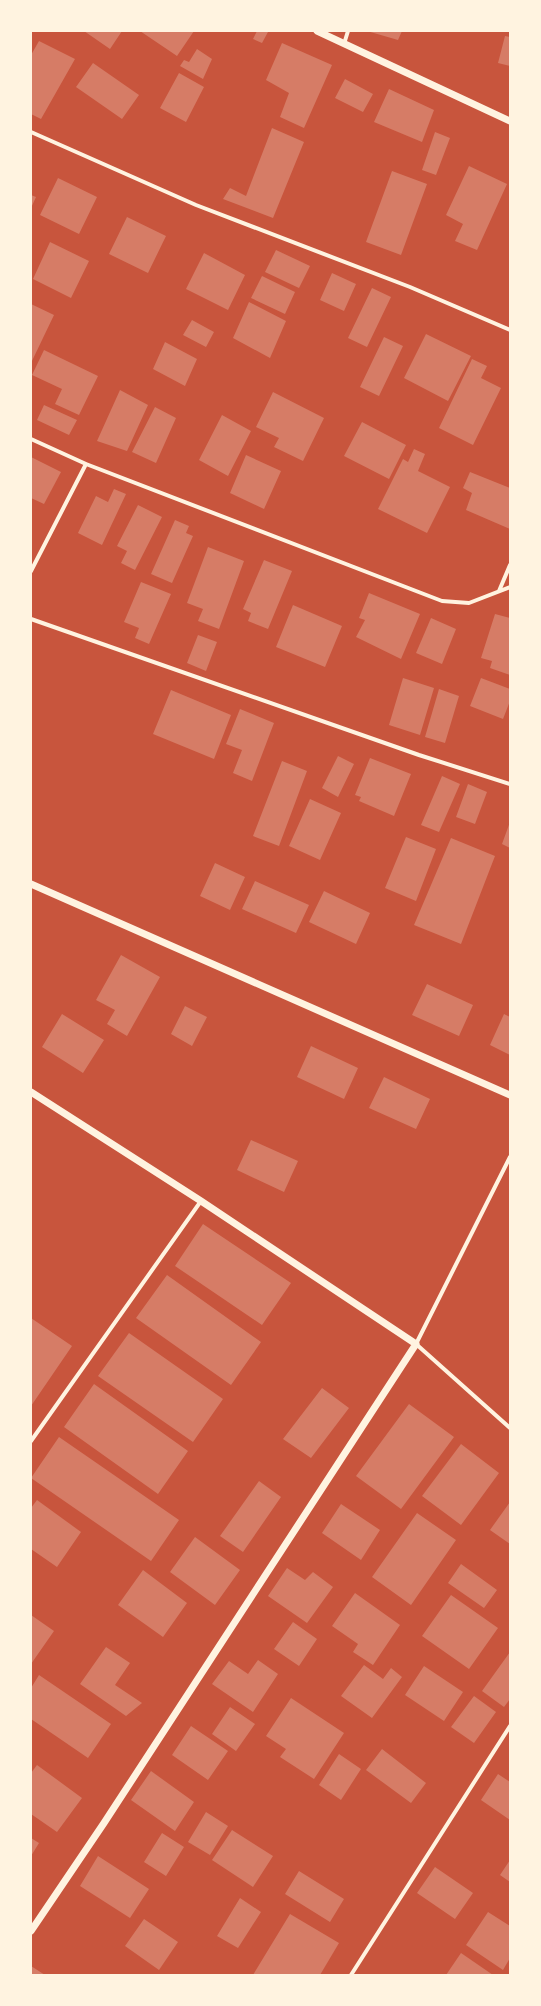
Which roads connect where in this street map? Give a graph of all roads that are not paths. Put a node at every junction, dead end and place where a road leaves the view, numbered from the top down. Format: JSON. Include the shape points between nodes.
{"nodes":[{"id":1,"x":317,"y":31,"type":"edge"},
{"id":2,"x":348,"y":31,"type":"edge"},
{"id":3,"x":344,"y":44,"type":"junction"},
{"id":4,"x":510,"y":121,"type":"edge"},
{"id":5,"x":31,"y":132,"type":"edge"},
{"id":6,"x":510,"y":330,"type":"edge"},
{"id":7,"x":31,"y":439,"type":"edge"},
{"id":8,"x":86,"y":464,"type":"junction"},
{"id":9,"x":510,"y":565,"type":"edge"},
{"id":10,"x":31,"y":572,"type":"edge"},
{"id":11,"x":510,"y":587,"type":"edge"},
{"id":12,"x":499,"y":591,"type":"junction"},
{"id":13,"x":31,"y":619,"type":"edge"},
{"id":14,"x":510,"y":784,"type":"edge"},
{"id":15,"x":31,"y":884,"type":"edge"},
{"id":16,"x":31,"y":1092,"type":"edge"},
{"id":17,"x":510,"y":1095,"type":"edge"},
{"id":18,"x":510,"y":1157,"type":"edge"},
{"id":19,"x":201,"y":1201,"type":"junction"},
{"id":20,"x":416,"y":1344,"type":"junction"},
{"id":21,"x":510,"y":1428,"type":"edge"},
{"id":22,"x":31,"y":1441,"type":"edge"},
{"id":23,"x":510,"y":1726,"type":"edge"},
{"id":24,"x":31,"y":1931,"type":"edge"},
{"id":25,"x":351,"y":1975,"type":"edge"}],
"edges":[{"from":1,"to":3,"type":"street"},
{"from":2,"to":3,"type":"street"},
{"from":3,"to":4,"type":"street"},
{"from":5,"to":6,"type":"street","via":[[196,205],[410,287]]},
{"from":7,"to":8,"type":"street"},
{"from":8,"to":10,"type":"street"},
{"from":8,"to":12,"type":"street","via":[[442,601],[469,603]]},
{"from":9,"to":12,"type":"street"},
{"from":11,"to":12,"type":"street"},
{"from":13,"to":14,"type":"street","via":[[419,755]]},
{"from":15,"to":17,"type":"street"},
{"from":16,"to":19,"type":"street"},
{"from":18,"to":20,"type":"street"},
{"from":19,"to":20,"type":"street"},
{"from":19,"to":22,"type":"street"},
{"from":20,"to":21,"type":"street"},
{"from":20,"to":24,"type":"street","via":[[113,1810]]},
{"from":23,"to":25,"type":"street"}]}
